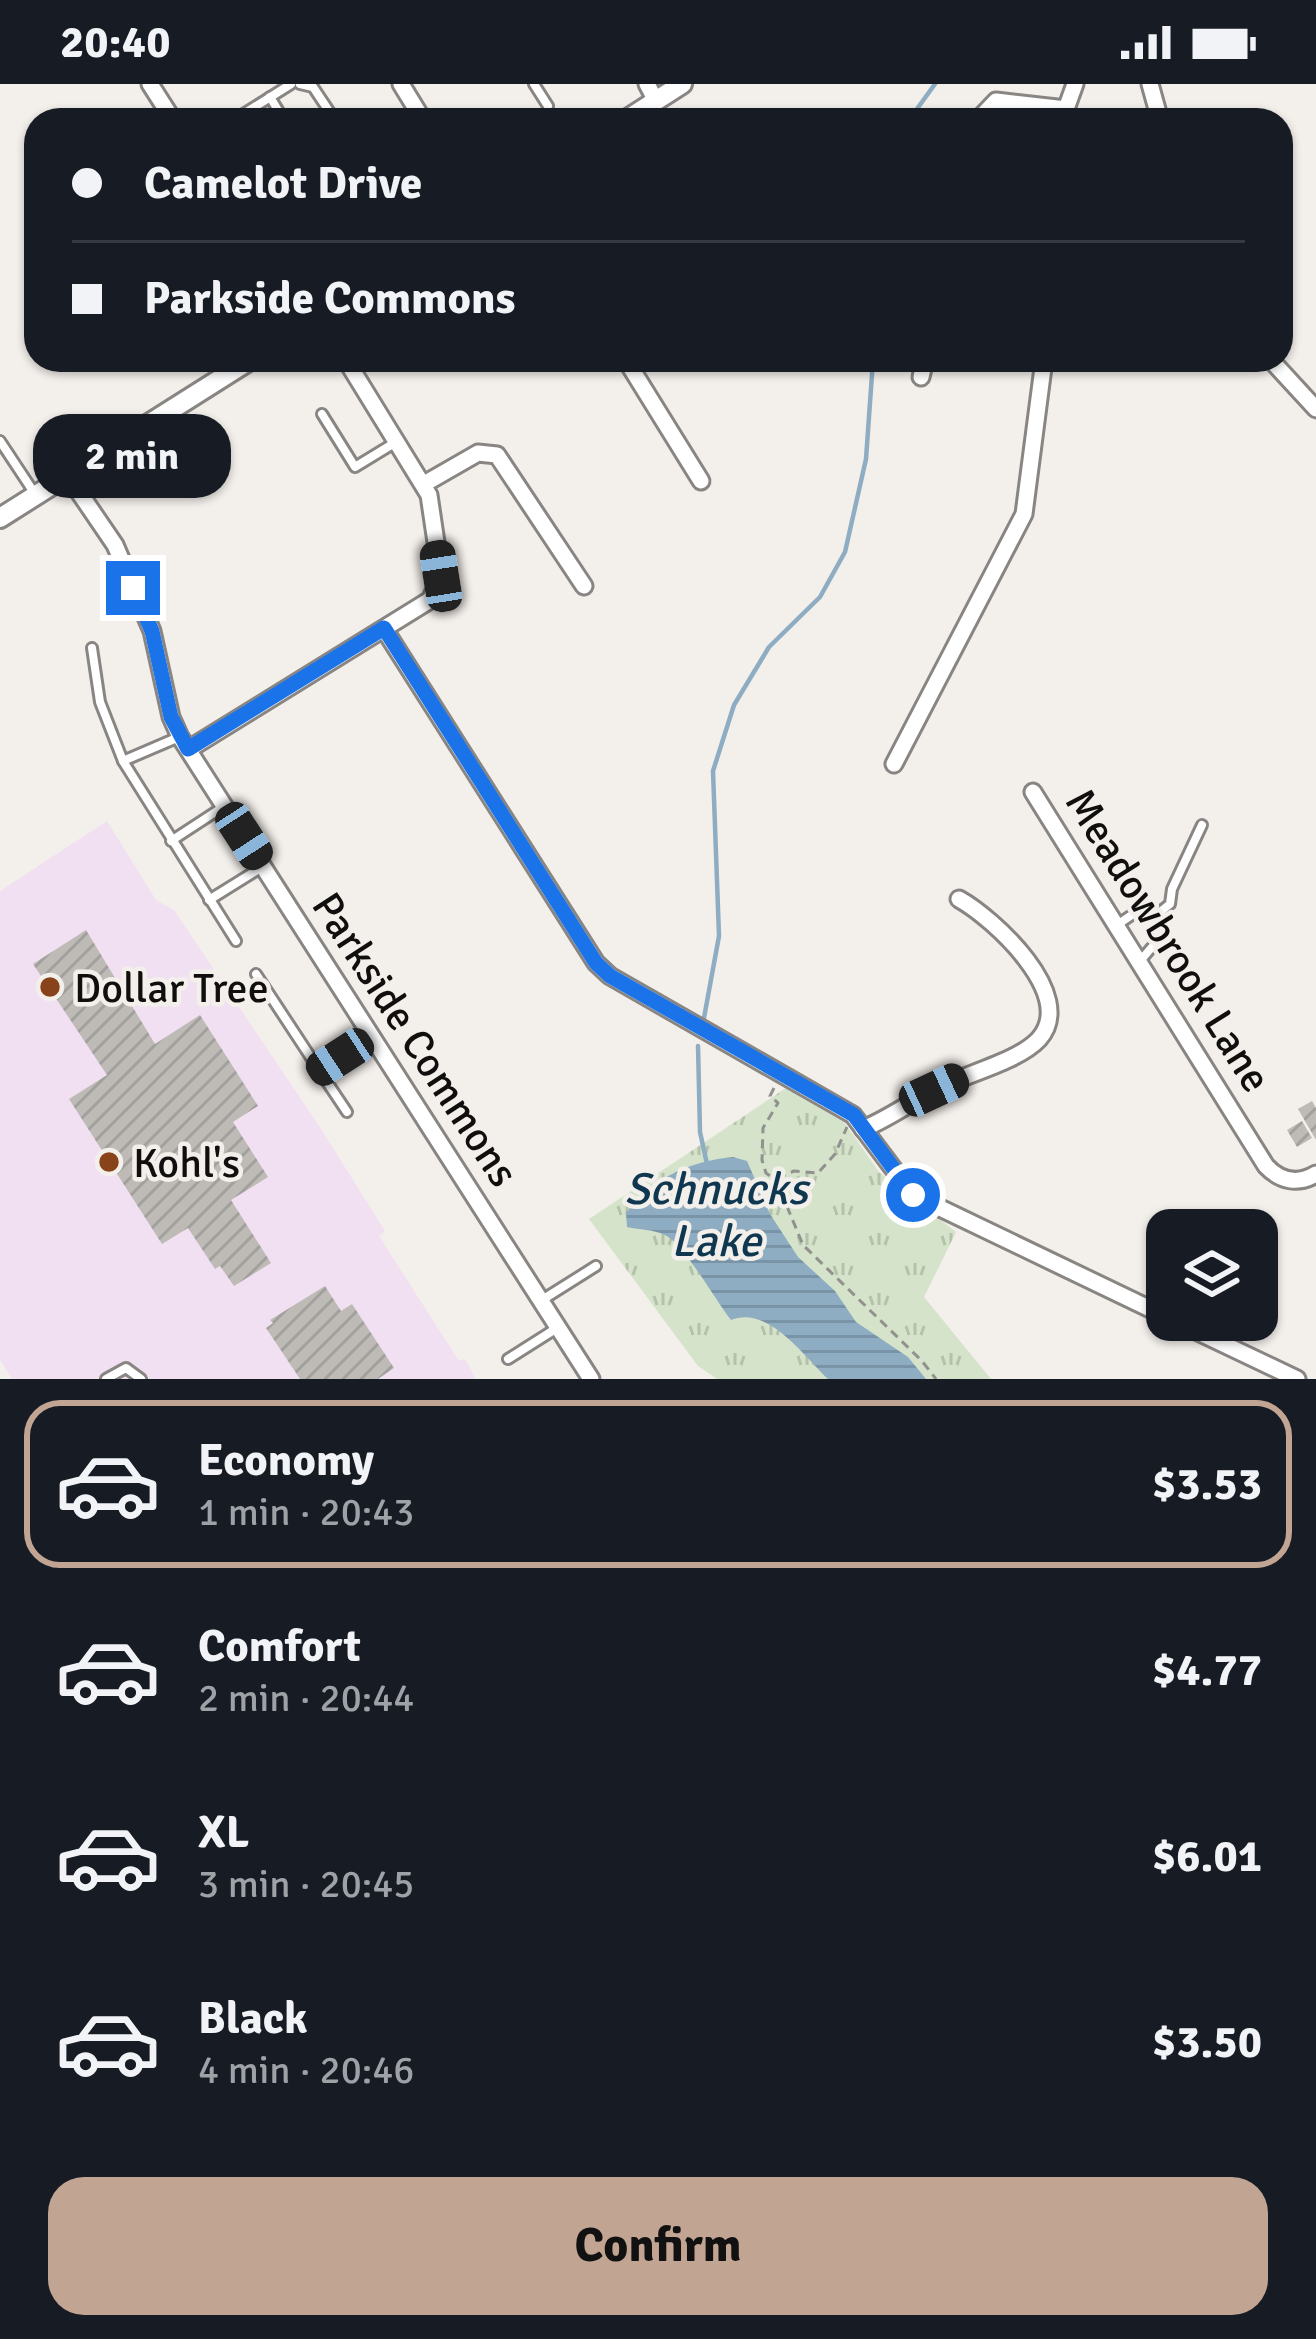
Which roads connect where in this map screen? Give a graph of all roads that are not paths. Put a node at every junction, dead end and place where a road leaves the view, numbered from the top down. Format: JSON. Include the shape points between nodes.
{"nodes":[{"id":1,"x":291,"y":84,"type":"edge"},
{"id":2,"x":300,"y":84,"type":"edge"},
{"id":3,"x":534,"y":84,"type":"edge"},
{"id":4,"x":682,"y":84,"type":"edge"},
{"id":5,"x":651,"y":93,"type":"edge"},
{"id":6,"x":270,"y":98,"type":"junction"},
{"id":7,"x":548,"y":106,"type":"dead end"},
{"id":8,"x":254,"y":108,"type":"edge"},
{"id":9,"x":276,"y":108,"type":"edge"},
{"id":10,"x":326,"y":108,"type":"edge"},
{"id":11,"x":989,"y":108,"type":"edge"},
{"id":12,"x":1033,"y":108,"type":"edge"},
{"id":13,"x":231,"y":372,"type":"edge"},
{"id":14,"x":354,"y":372,"type":"edge"},
{"id":15,"x":633,"y":372,"type":"edge"},
{"id":16,"x":1042,"y":372,"type":"edge"},
{"id":17,"x":1282,"y":372,"type":"edge"},
{"id":18,"x":1316,"y":409,"type":"edge"},
{"id":19,"x":322,"y":414,"type":"dead end"},
{"id":20,"x":0,"y":441,"type":"edge"},
{"id":21,"x":397,"y":441,"type":"junction"},
{"id":22,"x":68,"y":476,"type":"junction"},
{"id":23,"x":701,"y":482,"type":"dead end"},
{"id":24,"x":424,"y":484,"type":"junction"},
{"id":25,"x":36,"y":495,"type":"junction"},
{"id":26,"x":0,"y":518,"type":"edge"},
{"id":27,"x":584,"y":586,"type":"dead end"},
{"id":28,"x":384,"y":628,"type":"junction"},
{"id":29,"x":92,"y":648,"type":"dead end"},
{"id":30,"x":184,"y":743,"type":"junction"},
{"id":31,"x":123,"y":761,"type":"junction"},
{"id":32,"x":894,"y":764,"type":"dead end"},
{"id":33,"x":1033,"y":792,"type":"dead end"},
{"id":34,"x":224,"y":806,"type":"junction"},
{"id":35,"x":1202,"y":825,"type":"dead end"},
{"id":36,"x":170,"y":841,"type":"junction"},
{"id":37,"x":263,"y":866,"type":"junction"},
{"id":38,"x":958,"y":899,"type":"dead end"},
{"id":39,"x":209,"y":900,"type":"junction"},
{"id":40,"x":1155,"y":916,"type":"junction"},
{"id":41,"x":1116,"y":926,"type":"junction"},
{"id":42,"x":236,"y":941,"type":"dead end"},
{"id":43,"x":1139,"y":962,"type":"junction"},
{"id":44,"x":256,"y":974,"type":"dead end"},
{"id":45,"x":371,"y":1036,"type":"junction"},
{"id":46,"x":319,"y":1070,"type":"junction"},
{"id":47,"x":346,"y":1112,"type":"dead end"},
{"id":48,"x":858,"y":1122,"type":"junction"},
{"id":49,"x":1316,"y":1174,"type":"edge"},
{"id":50,"x":596,"y":1266,"type":"dead end"},
{"id":51,"x":541,"y":1301,"type":"junction"},
{"id":52,"x":1146,"y":1307,"type":"edge"},
{"id":53,"x":558,"y":1328,"type":"junction"},
{"id":54,"x":1217,"y":1341,"type":"edge"},
{"id":55,"x":508,"y":1359,"type":"dead end"},
{"id":56,"x":106,"y":1379,"type":"edge"},
{"id":57,"x":141,"y":1379,"type":"edge"},
{"id":58,"x":591,"y":1379,"type":"edge"},
{"id":59,"x":1298,"y":1379,"type":"edge"}],
"edges":[{"from":1,"to":6,"type":"lane"},
{"from":2,"to":10,"type":"lane","via":[[313,87]]},
{"from":3,"to":7,"type":"lane"},
{"from":4,"to":5,"type":"street"},
{"from":6,"to":8,"type":"lane"},
{"from":6,"to":9,"type":"lane"},
{"from":11,"to":12,"type":"street","via":[[996,101]]},
{"from":13,"to":22,"type":"street"},
{"from":14,"to":21,"type":"street"},
{"from":15,"to":23,"type":"street"},
{"from":16,"to":32,"type":"street","via":[[1024,514]]},
{"from":17,"to":18,"type":"street"},
{"from":19,"to":21,"type":"lane","via":[[355,466]]},
{"from":20,"to":25,"type":"lane"},
{"from":21,"to":24,"type":"street"},
{"from":22,"to":25,"type":"street"},
{"from":22,"to":30,"type":"street","name":"Parkside Commons","via":[[115,545],[152,631]]},
{"from":24,"to":27,"type":"street","via":[[478,453],[497,455]]},
{"from":24,"to":28,"type":"street","via":[[440,584],[430,601]]},
{"from":25,"to":26,"type":"street"},
{"from":28,"to":30,"type":"street"},
{"from":28,"to":48,"type":"street","via":[[596,963]]},
{"from":29,"to":31,"type":"lane","via":[[100,702]]},
{"from":30,"to":31,"type":"lane"},
{"from":30,"to":34,"type":"street","name":"Parkside Commons"},
{"from":31,"to":36,"type":"lane"},
{"from":33,"to":41,"type":"street","name":"Meadowbrook Lane"},
{"from":34,"to":36,"type":"lane"},
{"from":34,"to":37,"type":"street","name":"Parkside Commons"},
{"from":35,"to":40,"type":"lane","via":[[1170,904]]},
{"from":36,"to":39,"type":"lane"},
{"from":37,"to":39,"type":"lane"},
{"from":37,"to":45,"type":"street","name":"Parkside Commons"},
{"from":38,"to":48,"type":"street","via":[[986,914],[1042,983],[1044,1032],[1029,1047]]},
{"from":39,"to":42,"type":"lane"},
{"from":40,"to":41,"type":"lane","via":[[1139,910]]},
{"from":40,"to":43,"type":"lane","via":[[1159,939]]},
{"from":41,"to":43,"type":"street","name":"Meadowbrook Lane"},
{"from":43,"to":49,"type":"street","name":"Meadowbrook Lane","via":[[1266,1166],[1288,1180]]},
{"from":44,"to":46,"type":"lane"},
{"from":45,"to":46,"type":"lane"},
{"from":45,"to":51,"type":"street","name":"Parkside Commons"},
{"from":46,"to":47,"type":"lane"},
{"from":48,"to":52,"type":"street","via":[[913,1195]]},
{"from":50,"to":51,"type":"lane"},
{"from":51,"to":53,"type":"street","name":"Parkside Commons"},
{"from":53,"to":55,"type":"lane"},
{"from":53,"to":58,"type":"street","name":"Parkside Commons"},
{"from":54,"to":59,"type":"street"},
{"from":56,"to":57,"type":"lane","via":[[126,1368]]}]}
